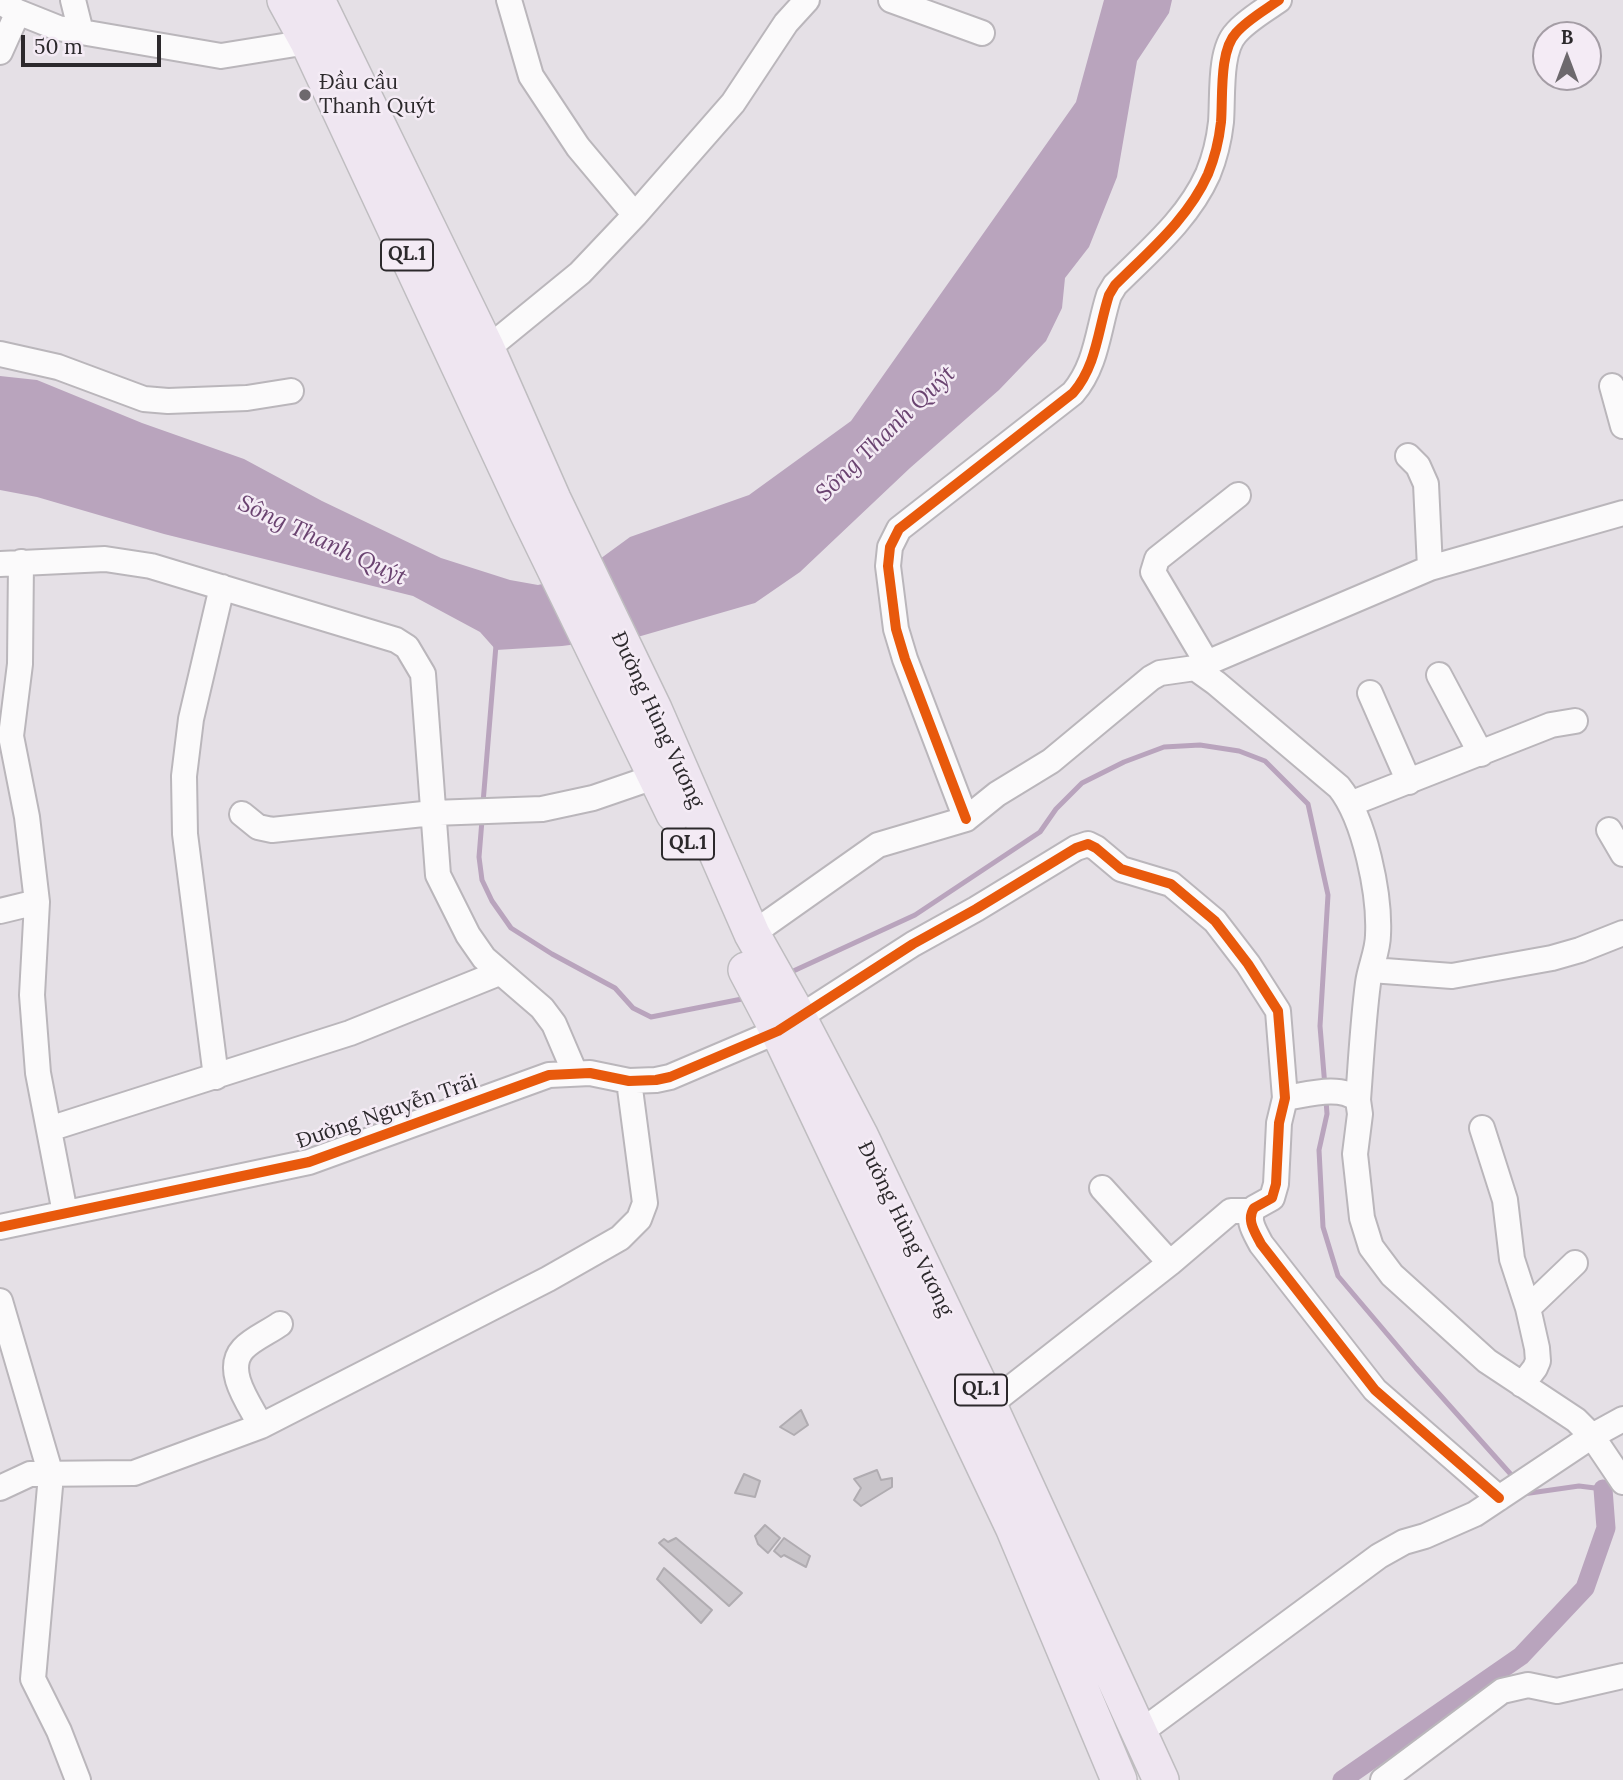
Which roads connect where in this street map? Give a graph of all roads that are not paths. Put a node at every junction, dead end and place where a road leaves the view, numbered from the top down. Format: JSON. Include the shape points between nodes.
{"nodes":[{"id":1,"x":73,"y":0,"type":"edge"},
{"id":2,"x":509,"y":0,"type":"edge"},
{"id":3,"x":807,"y":0,"type":"edge"},
{"id":4,"x":891,"y":0,"type":"edge"},
{"id":5,"x":1279,"y":0,"type":"edge"},
{"id":6,"x":9,"y":7,"type":"edge"},
{"id":7,"x":312,"y":14,"type":"edge"},
{"id":8,"x":81,"y":32,"type":"junction"},
{"id":9,"x":982,"y":33,"type":"dead end"},
{"id":10,"x":0,"y":52,"type":"edge"},
{"id":11,"x":635,"y":215,"type":"junction"},
{"id":12,"x":487,"y":349,"type":"junction"},
{"id":13,"x":0,"y":354,"type":"edge"},
{"id":14,"x":1612,"y":386,"type":"dead end"},
{"id":15,"x":291,"y":391,"type":"dead end"},
{"id":16,"x":1623,"y":426,"type":"edge"},
{"id":17,"x":1408,"y":456,"type":"dead end"},
{"id":18,"x":1238,"y":495,"type":"dead end"},
{"id":19,"x":540,"y":506,"type":"junction"},
{"id":20,"x":1623,"y":513,"type":"edge"},
{"id":21,"x":10,"y":563,"type":"edge"},
{"id":22,"x":1430,"y":568,"type":"junction"},
{"id":23,"x":222,"y":587,"type":"junction"},
{"id":24,"x":1201,"y":666,"type":"junction"},
{"id":25,"x":1439,"y":675,"type":"dead end"},
{"id":26,"x":1370,"y":693,"type":"dead end"},
{"id":27,"x":641,"y":714,"type":"junction"},
{"id":28,"x":1575,"y":721,"type":"dead end"},
{"id":29,"x":1481,"y":754,"type":"junction"},
{"id":30,"x":657,"y":776,"type":"junction"},
{"id":31,"x":1409,"y":782,"type":"junction"},
{"id":32,"x":1350,"y":804,"type":"junction"},
{"id":33,"x":433,"y":813,"type":"junction"},
{"id":34,"x":242,"y":814,"type":"dead end"},
{"id":35,"x":966,"y":819,"type":"junction"},
{"id":36,"x":37,"y":902,"type":"junction"},
{"id":37,"x":0,"y":911,"type":"edge"},
{"id":38,"x":1623,"y":933,"type":"edge"},
{"id":39,"x":754,"y":953,"type":"junction"},
{"id":40,"x":1371,"y":970,"type":"junction"},
{"id":41,"x":499,"y":973,"type":"junction"},
{"id":42,"x":790,"y":1018,"type":"junction"},
{"id":43,"x":575,"y":1073,"type":"junction"},
{"id":44,"x":216,"y":1077,"type":"junction"},
{"id":45,"x":629,"y":1081,"type":"junction"},
{"id":46,"x":1285,"y":1098,"type":"junction"},
{"id":47,"x":1358,"y":1100,"type":"junction"},
{"id":48,"x":1482,"y":1128,"type":"dead end"},
{"id":49,"x":49,"y":1129,"type":"junction"},
{"id":50,"x":1102,"y":1188,"type":"dead end"},
{"id":51,"x":1251,"y":1211,"type":"junction"},
{"id":52,"x":65,"y":1213,"type":"junction"},
{"id":53,"x":0,"y":1227,"type":"edge"},
{"id":54,"x":1170,"y":1263,"type":"junction"},
{"id":55,"x":1575,"y":1263,"type":"dead end"},
{"id":56,"x":0,"y":1301,"type":"edge"},
{"id":57,"x":1528,"y":1308,"type":"junction"},
{"id":58,"x":281,"y":1324,"type":"dead end"},
{"id":59,"x":1522,"y":1385,"type":"junction"},
{"id":60,"x":989,"y":1405,"type":"junction"},
{"id":61,"x":1623,"y":1419,"type":"edge"},
{"id":62,"x":261,"y":1426,"type":"junction"},
{"id":63,"x":1591,"y":1436,"type":"junction"},
{"id":64,"x":51,"y":1475,"type":"junction"},
{"id":65,"x":1623,"y":1482,"type":"edge"},
{"id":66,"x":0,"y":1489,"type":"edge"},
{"id":67,"x":1512,"y":1489,"type":"junction"},
{"id":68,"x":1623,"y":1676,"type":"edge"},
{"id":69,"x":1139,"y":1734,"type":"junction"},
{"id":70,"x":78,"y":1780,"type":"edge"},
{"id":71,"x":1119,"y":1780,"type":"edge"},
{"id":72,"x":1161,"y":1780,"type":"edge"},
{"id":73,"x":1383,"y":1780,"type":"edge"}],
"edges":[{"from":1,"to":8,"type":"street"},
{"from":2,"to":11,"type":"street","via":[[531,76],[578,147]]},
{"from":3,"to":11,"type":"street","via":[[786,23],[733,103]]},
{"from":4,"to":9,"type":"street"},
{"from":5,"to":35,"type":"street","via":[[1228,43],[1220,124],[1209,173],[1186,211],[1115,285],[1084,380],[900,529],[890,547],[896,629]]},
{"from":6,"to":8,"type":"street","via":[[58,28]]},
{"from":6,"to":10,"type":"street"},
{"from":7,"to":8,"type":"street","via":[[221,56]]},
{"from":7,"to":12,"type":"highway","name":"Đường Hùng Vương","number":"QL.1"},
{"from":7,"to":19,"type":"highway","name":"Đường Hùng Vương","number":"QL.1"},
{"from":11,"to":12,"type":"street","via":[[580,273]]},
{"from":12,"to":19,"type":"highway","name":"Đường Hùng Vương","number":"QL.1"},
{"from":13,"to":15,"type":"street","via":[[58,368],[144,399],[247,398]]},
{"from":14,"to":16,"type":"street"},
{"from":17,"to":22,"type":"street","via":[[1426,484]]},
{"from":18,"to":24,"type":"street","via":[[1157,559],[1153,567]]},
{"from":19,"to":27,"type":"highway","name":"Đường Hùng Vương","number":"QL.1"},
{"from":20,"to":22,"type":"street"},
{"from":21,"to":23,"type":"street","via":[[105,559],[151,566]]},
{"from":21,"to":36,"type":"street","via":[[20,664],[11,736]]},
{"from":22,"to":24,"type":"street"},
{"from":23,"to":33,"type":"street","via":[[396,640],[407,648],[423,674]]},
{"from":23,"to":44,"type":"street","via":[[191,719],[184,776],[185,834]]},
{"from":24,"to":32,"type":"street","via":[[1339,787]]},
{"from":24,"to":35,"type":"street","via":[[1151,678],[1051,761]]},
{"from":25,"to":29,"type":"street"},
{"from":26,"to":31,"type":"street"},
{"from":27,"to":30,"type":"highway","name":"Đường Hùng Vương","number":"QL.1"},
{"from":27,"to":39,"type":"highway","name":"Đường Hùng Vương","number":"QL.1"},
{"from":28,"to":29,"type":"street","via":[[1551,725]]},
{"from":29,"to":31,"type":"street"},
{"from":30,"to":33,"type":"street","via":[[570,804]]},
{"from":30,"to":39,"type":"highway","name":"Đường Hùng Vương","number":"QL.1"},
{"from":31,"to":32,"type":"street"},
{"from":32,"to":40,"type":"street","via":[[1367,846],[1374,886],[1378,936]]},
{"from":33,"to":34,"type":"street","via":[[272,830],[258,827]]},
{"from":33,"to":41,"type":"street","via":[[438,875],[468,935]]},
{"from":35,"to":39,"type":"street","via":[[878,845]]},
{"from":36,"to":37,"type":"street"},
{"from":36,"to":49,"type":"street","via":[[33,995],[38,1073]]},
{"from":38,"to":40,"type":"street","via":[[1552,958],[1452,976]]},
{"from":39,"to":42,"type":"highway","name":"Đường Hùng Vương","number":"QL.1"},
{"from":40,"to":47,"type":"street"},
{"from":41,"to":43,"type":"street","via":[[542,1009]]},
{"from":41,"to":44,"type":"street","via":[[351,1033]]},
{"from":42,"to":45,"type":"street","name":"Đường Nguyễn Trãi","via":[[670,1077]]},
{"from":42,"to":46,"type":"street","name":"Đường Nguyễn Trãi","via":[[1087,844],[1121,869],[1171,884],[1215,921],[1278,1011]]},
{"from":42,"to":60,"type":"highway","name":"Đường Hùng Vương","number":"QL.1","via":[[860,1135]]},
{"from":42,"to":71,"type":"highway","name":"Đường Hùng Vương","number":"QL.1"},
{"from":43,"to":45,"type":"street","name":"Đường Nguyễn Trãi"},
{"from":43,"to":52,"type":"street","name":"Đường Nguyễn Trãi","via":[[549,1075],[309,1162]]},
{"from":44,"to":49,"type":"street"},
{"from":45,"to":62,"type":"street","via":[[645,1203],[639,1219],[620,1238]]},
{"from":46,"to":47,"type":"street","via":[[1346,1093]]},
{"from":46,"to":51,"type":"street","via":[[1274,1192],[1268,1202]]},
{"from":47,"to":59,"type":"street","via":[[1354,1154],[1362,1218],[1371,1247],[1392,1275],[1487,1362]]},
{"from":48,"to":57,"type":"street","via":[[1503,1193],[1512,1259]]},
{"from":49,"to":52,"type":"street"},
{"from":50,"to":54,"type":"street"},
{"from":51,"to":54,"type":"street","via":[[1231,1211]]},
{"from":51,"to":67,"type":"street","via":[[1250,1222],[1261,1244],[1376,1390]]},
{"from":52,"to":53,"type":"street","name":"Đường Nguyễn Trãi"},
{"from":54,"to":60,"type":"street"},
{"from":55,"to":57,"type":"street"},
{"from":56,"to":64,"type":"street"},
{"from":57,"to":59,"type":"street","via":[[1538,1361]]},
{"from":58,"to":62,"type":"street","via":[[244,1348],[236,1367]]},
{"from":59,"to":63,"type":"street","via":[[1576,1420]]},
{"from":60,"to":69,"type":"highway","name":"Đường Hùng Vương","number":"QL.1"},
{"from":61,"to":63,"type":"street"},
{"from":62,"to":64,"type":"street","via":[[134,1473]]},
{"from":63,"to":65,"type":"street"},
{"from":63,"to":67,"type":"street"},
{"from":64,"to":66,"type":"street","via":[[30,1474]]},
{"from":64,"to":70,"type":"street","via":[[33,1679]]},
{"from":67,"to":69,"type":"street","via":[[1475,1514],[1379,1556]]},
{"from":68,"to":73,"type":"street","via":[[1557,1691],[1528,1685],[1502,1691]]},
{"from":69,"to":72,"type":"highway","name":"Đường Hùng Vương","number":"QL.1"}]}
